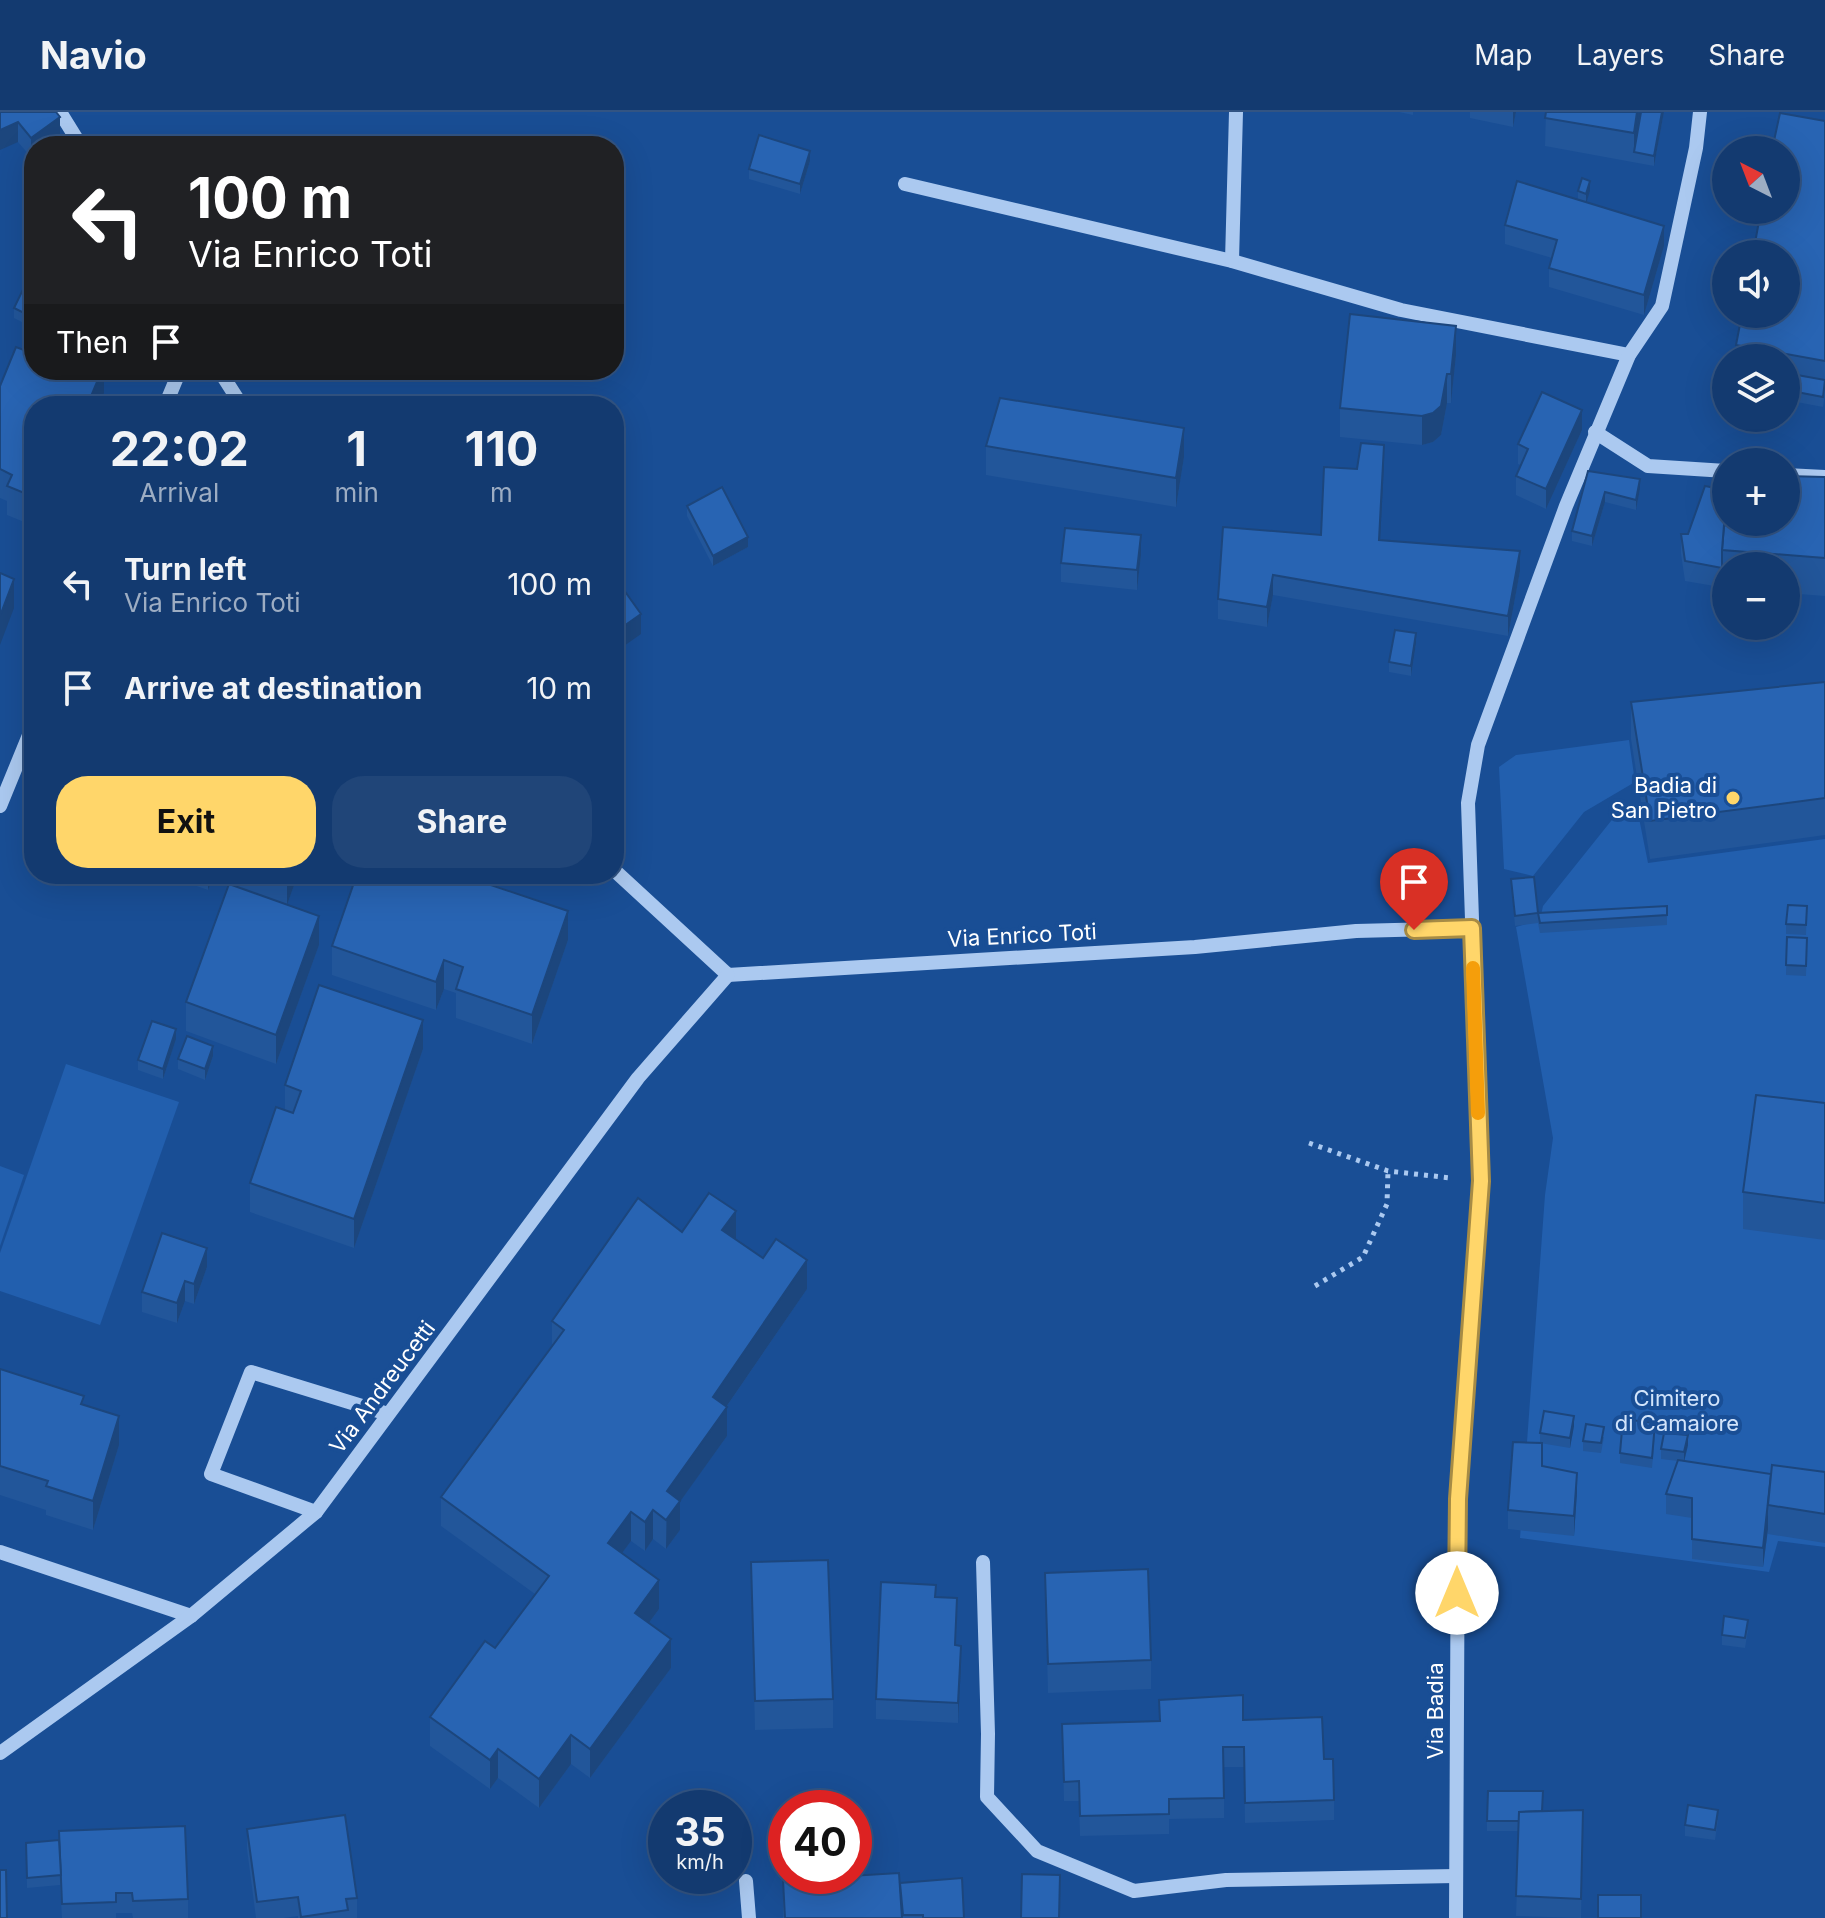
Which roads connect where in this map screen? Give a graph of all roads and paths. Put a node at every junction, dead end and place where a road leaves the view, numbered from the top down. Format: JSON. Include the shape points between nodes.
{"nodes":[{"id":1,"x":60,"y":112,"type":"edge"},
{"id":2,"x":1236,"y":112,"type":"edge"},
{"id":3,"x":1700,"y":112,"type":"edge"},
{"id":4,"x":75,"y":136,"type":"edge"},
{"id":5,"x":905,"y":184,"type":"dead end"},
{"id":6,"x":1232,"y":261,"type":"junction"},
{"id":7,"x":1629,"y":355,"type":"junction"},
{"id":8,"x":1595,"y":432,"type":"junction"},
{"id":9,"x":1712,"y":470,"type":"edge"},
{"id":10,"x":1800,"y":476,"type":"edge"},
{"id":11,"x":1825,"y":477,"type":"edge"},
{"id":12,"x":24,"y":747,"type":"edge"},
{"id":13,"x":0,"y":806,"type":"edge"},
{"id":14,"x":624,"y":879,"type":"edge"},
{"id":15,"x":1472,"y":928,"type":"junction"},
{"id":16,"x":728,"y":975,"type":"junction"},
{"id":17,"x":1309,"y":1143,"type":"dead end"},
{"id":18,"x":1388,"y":1171,"type":"junction"},
{"id":19,"x":1481,"y":1181,"type":"junction"},
{"id":20,"x":1315,"y":1286,"type":"dead end"},
{"id":21,"x":388,"y":1414,"type":"junction"},
{"id":22,"x":316,"y":1512,"type":"junction"},
{"id":23,"x":0,"y":1552,"type":"edge"},
{"id":24,"x":983,"y":1562,"type":"dead end"},
{"id":25,"x":191,"y":1616,"type":"junction"},
{"id":26,"x":0,"y":1753,"type":"edge"},
{"id":27,"x":1456,"y":1876,"type":"junction"},
{"id":28,"x":747,"y":1894,"type":"edge"},
{"id":29,"x":749,"y":1918,"type":"edge"},
{"id":30,"x":1456,"y":1918,"type":"edge"}],
"edges":[{"from":1,"to":4,"type":"street"},
{"from":2,"to":6,"type":"street"},
{"from":3,"to":7,"type":"street","name":"Via Badia","via":[[1662,306]]},
{"from":5,"to":6,"type":"street"},
{"from":6,"to":7,"type":"street","via":[[1401,310]]},
{"from":7,"to":8,"type":"street","name":"Via Badia"},
{"from":8,"to":9,"type":"street","via":[[1648,466]]},
{"from":8,"to":15,"type":"street","name":"Via Badia","via":[[1478,745],[1468,803]]},
{"from":10,"to":11,"type":"street"},
{"from":12,"to":13,"type":"street"},
{"from":14,"to":16,"type":"street"},
{"from":15,"to":16,"type":"street","name":"Via Enrico Toti","via":[[1356,931],[1195,947]]},
{"from":15,"to":19,"type":"street","name":"Via Badia"},
{"from":16,"to":21,"type":"street","name":"Via Andreucetti","via":[[638,1078]]},
{"from":17,"to":18,"type":"path"},
{"from":18,"to":19,"type":"path"},
{"from":18,"to":20,"type":"path","via":[[1387,1204],[1363,1257]]},
{"from":19,"to":27,"type":"street","name":"Via Badia","via":[[1458,1499]]},
{"from":21,"to":22,"type":"street","name":"Via Andreucetti"},
{"from":21,"to":22,"type":"street","via":[[251,1372],[211,1474]]},
{"from":22,"to":25,"type":"street","name":"Via Andreucetti"},
{"from":23,"to":25,"type":"street"},
{"from":24,"to":27,"type":"street","via":[[987,1797],[1037,1851],[1134,1891],[1226,1880]]},
{"from":25,"to":26,"type":"street","name":"Via Andreucetti"},
{"from":27,"to":30,"type":"street","name":"Via Badia"},
{"from":28,"to":29,"type":"street"}]}
